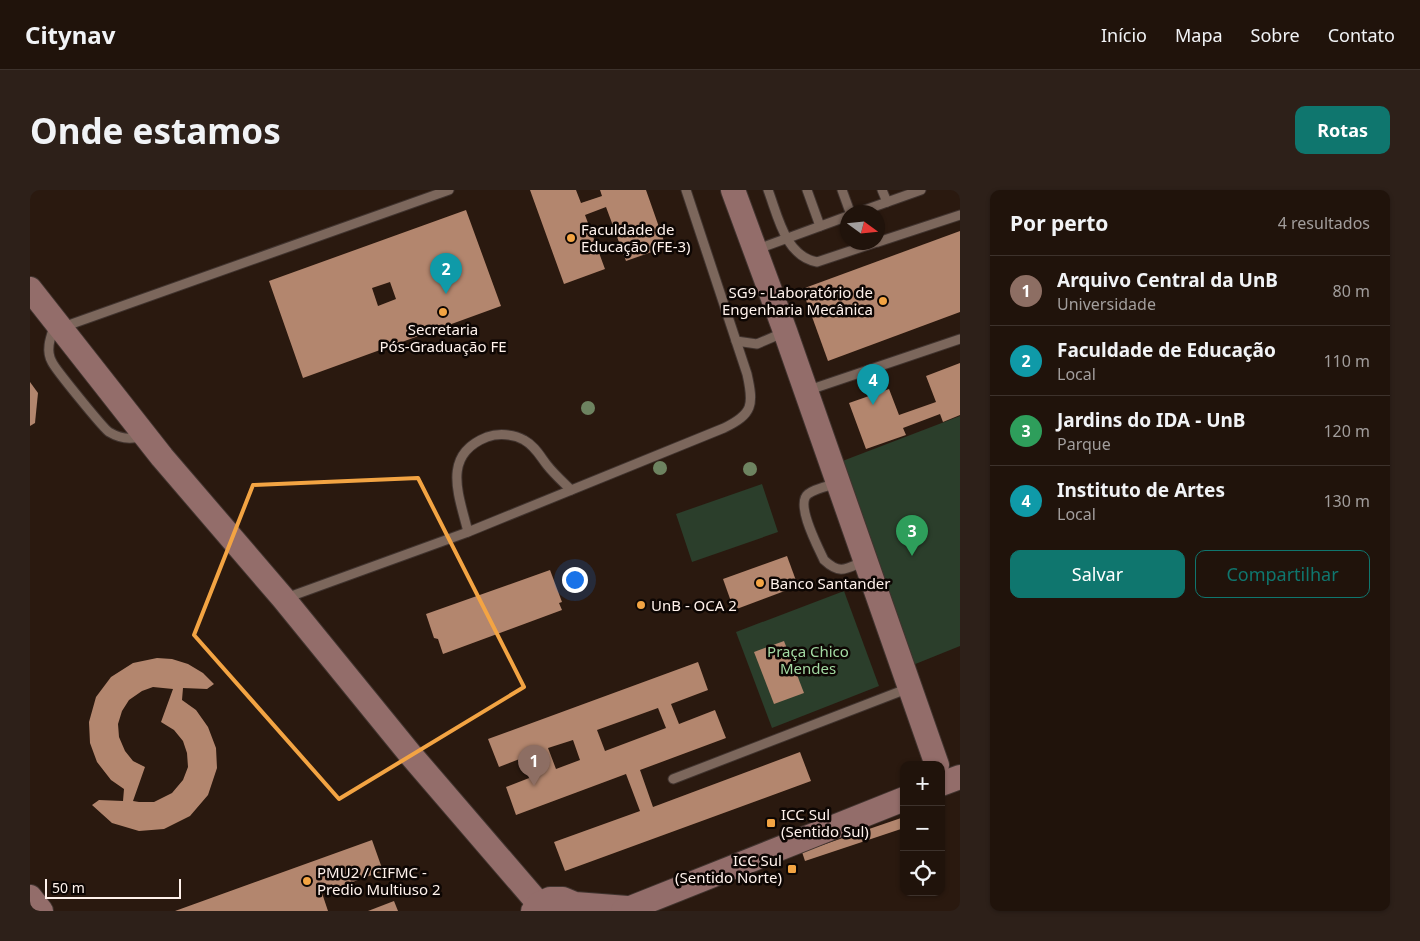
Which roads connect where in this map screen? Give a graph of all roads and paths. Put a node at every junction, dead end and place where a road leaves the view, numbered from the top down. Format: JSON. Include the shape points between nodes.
{"nodes":[{"id":1,"x":449,"y":190,"type":"edge"},
{"id":2,"x":686,"y":190,"type":"edge"},
{"id":3,"x":732,"y":190,"type":"edge"},
{"id":4,"x":768,"y":190,"type":"edge"},
{"id":5,"x":807,"y":190,"type":"edge"},
{"id":6,"x":842,"y":190,"type":"edge"},
{"id":7,"x":882,"y":190,"type":"edge"},
{"id":8,"x":920,"y":190,"type":"edge"},
{"id":9,"x":886,"y":202,"type":"junction"},
{"id":10,"x":847,"y":205,"type":"edge"},
{"id":11,"x":878,"y":205,"type":"edge"},
{"id":12,"x":960,"y":216,"type":"edge"},
{"id":13,"x":840,"y":219,"type":"edge"},
{"id":14,"x":820,"y":226,"type":"junction"},
{"id":15,"x":786,"y":238,"type":"junction"},
{"id":16,"x":885,"y":239,"type":"edge"},
{"id":17,"x":755,"y":250,"type":"junction"},
{"id":18,"x":853,"y":250,"type":"edge"},
{"id":19,"x":30,"y":289,"type":"edge"},
{"id":20,"x":59,"y":324,"type":"junction"},
{"id":21,"x":785,"y":331,"type":"junction"},
{"id":22,"x":960,"y":338,"type":"edge"},
{"id":23,"x":736,"y":341,"type":"junction"},
{"id":24,"x":806,"y":391,"type":"junction"},
{"id":25,"x":838,"y":483,"type":"junction"},
{"id":26,"x":571,"y":490,"type":"junction"},
{"id":27,"x":468,"y":532,"type":"junction"},
{"id":28,"x":864,"y":560,"type":"junction"},
{"id":29,"x":284,"y":598,"type":"junction"},
{"id":30,"x":910,"y":688,"type":"junction"},
{"id":31,"x":939,"y":761,"type":"edge"},
{"id":32,"x":674,"y":779,"type":"dead end"},
{"id":33,"x":900,"y":801,"type":"edge"},
{"id":34,"x":30,"y":897,"type":"edge"},
{"id":35,"x":536,"y":908,"type":"edge"},
{"id":36,"x":577,"y":908,"type":"edge"},
{"id":37,"x":625,"y":910,"type":"edge"},
{"id":38,"x":41,"y":911,"type":"edge"}],
"edges":[{"from":1,"to":20,"type":"lane"},
{"from":2,"to":23,"type":"lane"},
{"from":3,"to":17,"type":"street"},
{"from":4,"to":15,"type":"lane"},
{"from":5,"to":14,"type":"lane"},
{"from":6,"to":10,"type":"lane"},
{"from":7,"to":9,"type":"lane"},
{"from":8,"to":9,"type":"lane"},
{"from":9,"to":11,"type":"lane"},
{"from":12,"to":16,"type":"lane"},
{"from":13,"to":14,"type":"lane"},
{"from":14,"to":15,"type":"lane"},
{"from":15,"to":17,"type":"lane"},
{"from":15,"to":18,"type":"lane","via":[[798,254],[817,262]]},
{"from":17,"to":21,"type":"street"},
{"from":19,"to":20,"type":"street"},
{"from":20,"to":29,"type":"street","via":[[144,435]]},
{"from":21,"to":23,"type":"lane","via":[[757,344]]},
{"from":21,"to":24,"type":"street"},
{"from":22,"to":24,"type":"lane"},
{"from":23,"to":26,"type":"lane","via":[[750,389],[751,406],[741,419]]},
{"from":24,"to":25,"type":"street"},
{"from":25,"to":28,"type":"street"},
{"from":25,"to":28,"type":"lane","via":[[810,493],[805,497],[803,508],[824,560],[831,566],[844,570]]},
{"from":26,"to":27,"type":"lane"},
{"from":26,"to":27,"type":"lane","via":[[537,450],[524,440],[512,435],[492,435],[476,441],[465,448],[457,465],[457,484]]},
{"from":27,"to":29,"type":"lane"},
{"from":28,"to":30,"type":"street"},
{"from":29,"to":35,"type":"street"},
{"from":30,"to":31,"type":"street"},
{"from":30,"to":32,"type":"lane"},
{"from":33,"to":37,"type":"street"},
{"from":34,"to":38,"type":"street"},
{"from":35,"to":36,"type":"street","via":[[550,899],[563,899]]},
{"from":36,"to":37,"type":"street"}]}
